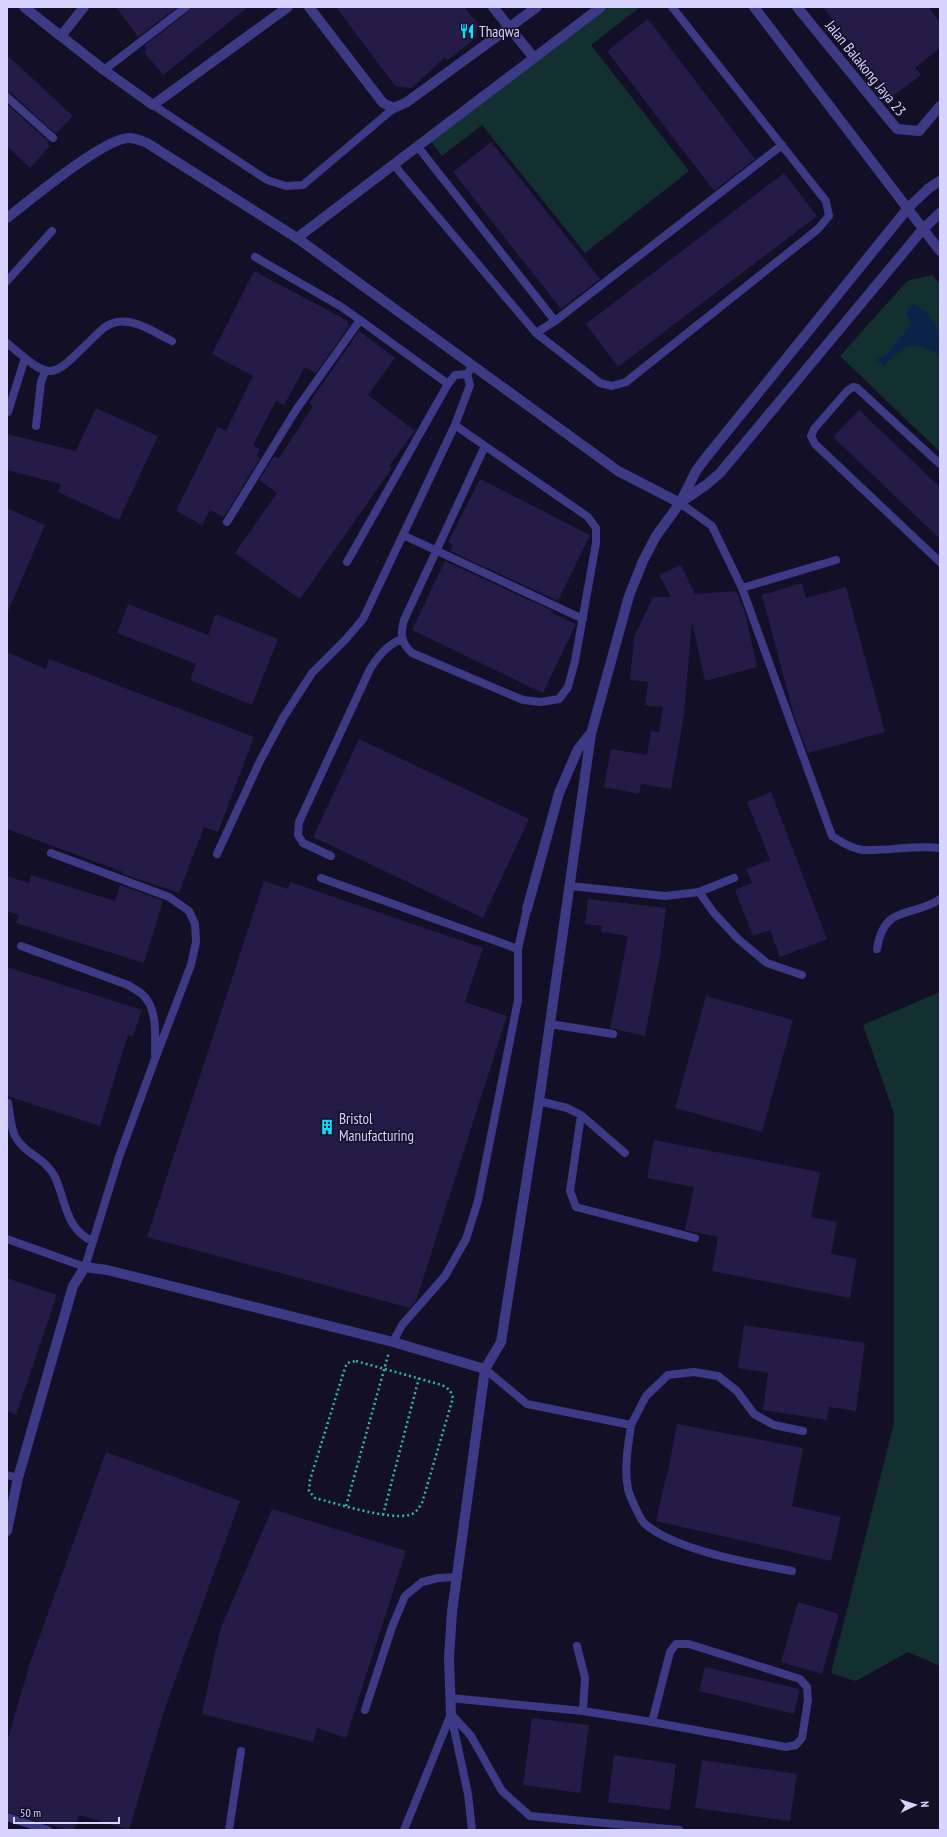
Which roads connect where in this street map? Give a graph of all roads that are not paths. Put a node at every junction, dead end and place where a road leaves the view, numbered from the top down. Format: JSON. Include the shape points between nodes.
{"nodes":[{"id":1,"x":24,"y":7,"type":"edge"},
{"id":2,"x":84,"y":7,"type":"edge"},
{"id":3,"x":186,"y":7,"type":"edge"},
{"id":4,"x":288,"y":7,"type":"edge"},
{"id":5,"x":309,"y":7,"type":"edge"},
{"id":6,"x":493,"y":7,"type":"edge"},
{"id":7,"x":537,"y":7,"type":"edge"},
{"id":8,"x":601,"y":7,"type":"edge"},
{"id":9,"x":672,"y":7,"type":"edge"},
{"id":10,"x":754,"y":7,"type":"edge"},
{"id":11,"x":797,"y":7,"type":"edge"},
{"id":12,"x":509,"y":28,"type":"junction"},
{"id":13,"x":61,"y":36,"type":"junction"},
{"id":14,"x":534,"y":58,"type":"junction"},
{"id":15,"x":104,"y":70,"type":"junction"},
{"id":16,"x":7,"y":97,"type":"edge"},
{"id":17,"x":153,"y":106,"type":"junction"},
{"id":18,"x":940,"y":106,"type":"edge"},
{"id":19,"x":394,"y":108,"type":"junction"},
{"id":20,"x":53,"y":138,"type":"dead end"},
{"id":21,"x":782,"y":145,"type":"junction"},
{"id":22,"x":418,"y":147,"type":"junction"},
{"id":23,"x":394,"y":165,"type":"junction"},
{"id":24,"x":940,"y":181,"type":"edge"},
{"id":25,"x":908,"y":208,"type":"junction"},
{"id":26,"x":940,"y":214,"type":"edge"},
{"id":27,"x":7,"y":218,"type":"edge"},
{"id":28,"x":924,"y":229,"type":"junction"},
{"id":29,"x":52,"y":230,"type":"dead end"},
{"id":30,"x":297,"y":238,"type":"junction"},
{"id":31,"x":940,"y":251,"type":"edge"},
{"id":32,"x":255,"y":258,"type":"dead end"},
{"id":33,"x":7,"y":281,"type":"edge"},
{"id":34,"x":360,"y":320,"type":"junction"},
{"id":35,"x":555,"y":321,"type":"junction"},
{"id":36,"x":536,"y":333,"type":"junction"},
{"id":37,"x":172,"y":341,"type":"dead end"},
{"id":38,"x":7,"y":343,"type":"edge"},
{"id":39,"x":24,"y":358,"type":"junction"},
{"id":40,"x":470,"y":369,"type":"junction"},
{"id":41,"x":45,"y":372,"type":"junction"},
{"id":42,"x":448,"y":384,"type":"junction"},
{"id":43,"x":8,"y":412,"type":"edge"},
{"id":44,"x":455,"y":425,"type":"junction"},
{"id":45,"x":36,"y":426,"type":"dead end"},
{"id":46,"x":485,"y":446,"type":"junction"},
{"id":47,"x":940,"y":464,"type":"edge"},
{"id":48,"x":680,"y":503,"type":"junction"},
{"id":49,"x":227,"y":522,"type":"dead end"},
{"id":50,"x":403,"y":534,"type":"junction"},
{"id":51,"x":437,"y":551,"type":"junction"},
{"id":52,"x":836,"y":560,"type":"dead end"},
{"id":53,"x":347,"y":562,"type":"dead end"},
{"id":54,"x":940,"y":562,"type":"edge"},
{"id":55,"x":742,"y":588,"type":"junction"},
{"id":56,"x":583,"y":619,"type":"junction"},
{"id":57,"x":402,"y":639,"type":"junction"},
{"id":58,"x":591,"y":734,"type":"junction"},
{"id":59,"x":940,"y":848,"type":"edge"},
{"id":60,"x":51,"y":853,"type":"dead end"},
{"id":61,"x":217,"y":854,"type":"dead end"},
{"id":62,"x":330,"y":856,"type":"dead end"},
{"id":63,"x":321,"y":878,"type":"dead end"},
{"id":64,"x":734,"y":878,"type":"dead end"},
{"id":65,"x":571,"y":886,"type":"junction"},
{"id":66,"x":699,"y":892,"type":"junction"},
{"id":67,"x":940,"y":899,"type":"edge"},
{"id":68,"x":527,"y":909,"type":"joint"},
{"id":69,"x":21,"y":946,"type":"dead end"},
{"id":70,"x":518,"y":949,"type":"junction"},
{"id":71,"x":878,"y":949,"type":"dead end"},
{"id":72,"x":802,"y":975,"type":"dead end"},
{"id":73,"x":550,"y":1024,"type":"junction"},
{"id":74,"x":613,"y":1034,"type":"dead end"},
{"id":75,"x":155,"y":1059,"type":"junction"},
{"id":76,"x":539,"y":1101,"type":"junction"},
{"id":77,"x":8,"y":1103,"type":"edge"},
{"id":78,"x":581,"y":1115,"type":"junction"},
{"id":79,"x":625,"y":1153,"type":"dead end"},
{"id":80,"x":695,"y":1238,"type":"dead end"},
{"id":81,"x":7,"y":1239,"type":"edge"},
{"id":82,"x":92,"y":1241,"type":"junction"},
{"id":83,"x":85,"y":1266,"type":"junction"},
{"id":84,"x":393,"y":1342,"type":"junction"},
{"id":85,"x":485,"y":1369,"type":"junction"},
{"id":86,"x":631,"y":1425,"type":"junction"},
{"id":87,"x":803,"y":1431,"type":"dead end"},
{"id":88,"x":7,"y":1475,"type":"edge"},
{"id":89,"x":18,"y":1478,"type":"junction"},
{"id":90,"x":7,"y":1531,"type":"edge"},
{"id":91,"x":792,"y":1571,"type":"dead end"},
{"id":92,"x":458,"y":1577,"type":"junction"},
{"id":93,"x":577,"y":1646,"type":"dead end"},
{"id":94,"x":450,"y":1698,"type":"junction"},
{"id":95,"x":365,"y":1710,"type":"dead end"},
{"id":96,"x":583,"y":1711,"type":"junction"},
{"id":97,"x":451,"y":1714,"type":"junction"},
{"id":98,"x":652,"y":1722,"type":"junction"},
{"id":99,"x":241,"y":1751,"type":"dead end"},
{"id":100,"x":7,"y":1818,"type":"edge"},
{"id":101,"x":48,"y":1830,"type":"edge"},
{"id":102,"x":229,"y":1830,"type":"edge"},
{"id":103,"x":404,"y":1830,"type":"edge"},
{"id":104,"x":472,"y":1830,"type":"edge"},
{"id":105,"x":679,"y":1830,"type":"edge"}],
"edges":[{"from":1,"to":13,"type":"street"},
{"from":2,"to":13,"type":"street"},
{"from":3,"to":15,"type":"lane"},
{"from":4,"to":17,"type":"street"},
{"from":5,"to":19,"type":"street","via":[[383,104]]},
{"from":6,"to":12,"type":"street"},
{"from":7,"to":12,"type":"street"},
{"from":8,"to":14,"type":"street"},
{"from":9,"to":21,"type":"lane"},
{"from":10,"to":25,"type":"street"},
{"from":11,"to":18,"type":"street","name":"Jalan Balakong Jaya 23","via":[[897,129],[919,131]]},
{"from":12,"to":14,"type":"street"},
{"from":12,"to":19,"type":"street","via":[[407,102]]},
{"from":13,"to":15,"type":"street"},
{"from":14,"to":22,"type":"street"},
{"from":15,"to":17,"type":"street"},
{"from":16,"to":20,"type":"lane"},
{"from":17,"to":19,"type":"lane","via":[[267,180],[286,186],[303,184]]},
{"from":21,"to":35,"type":"lane"},
{"from":21,"to":36,"type":"lane","via":[[826,201],[829,216],[818,229],[626,382],[612,386],[600,384]]},
{"from":22,"to":23,"type":"street"},
{"from":22,"to":35,"type":"lane"},
{"from":23,"to":30,"type":"street"},
{"from":23,"to":36,"type":"lane"},
{"from":24,"to":25,"type":"street"},
{"from":25,"to":28,"type":"street"},
{"from":25,"to":48,"type":"street","via":[[704,460]]},
{"from":26,"to":28,"type":"street"},
{"from":27,"to":30,"type":"street","via":[[108,144],[129,138],[147,143]]},
{"from":28,"to":31,"type":"street"},
{"from":28,"to":48,"type":"street","via":[[720,473]]},
{"from":29,"to":33,"type":"lane"},
{"from":30,"to":40,"type":"street","via":[[377,295]]},
{"from":32,"to":34,"type":"lane"},
{"from":34,"to":42,"type":"lane"},
{"from":34,"to":49,"type":"lane","via":[[296,410]]},
{"from":35,"to":36,"type":"lane"},
{"from":37,"to":41,"type":"lane","via":[[137,324],[118,322],[105,326],[65,366],[54,372]]},
{"from":38,"to":39,"type":"lane"},
{"from":39,"to":41,"type":"lane"},
{"from":39,"to":43,"type":"lane"},
{"from":40,"to":42,"type":"lane","via":[[455,375]]},
{"from":40,"to":44,"type":"lane","via":[[470,385]]},
{"from":40,"to":48,"type":"street","via":[[618,471]]},
{"from":41,"to":45,"type":"lane","via":[[41,382]]},
{"from":42,"to":53,"type":"lane"},
{"from":44,"to":46,"type":"lane"},
{"from":44,"to":50,"type":"lane"},
{"from":46,"to":51,"type":"lane"},
{"from":46,"to":56,"type":"lane","via":[[588,517],[596,528],[596,543]]},
{"from":47,"to":54,"type":"lane","via":[[853,387],[814,429],[811,436],[815,444]]},
{"from":48,"to":55,"type":"lane","via":[[712,526]]},
{"from":48,"to":58,"type":"street","via":[[656,536],[629,596]]},
{"from":50,"to":51,"type":"lane"},
{"from":50,"to":61,"type":"lane","via":[[363,619],[312,673],[283,718]]},
{"from":51,"to":56,"type":"lane"},
{"from":51,"to":57,"type":"lane","via":[[404,620]]},
{"from":52,"to":55,"type":"lane"},
{"from":55,"to":59,"type":"lane","via":[[832,836],[843,844],[862,850]]},
{"from":56,"to":57,"type":"lane","via":[[568,687],[559,699],[541,702],[523,700],[412,653]]},
{"from":57,"to":62,"type":"lane","via":[[380,653],[370,669],[299,822],[298,835],[303,842]]},
{"from":58,"to":65,"type":"street"},
{"from":58,"to":68,"type":"street","via":[[578,749],[559,793]]},
{"from":60,"to":75,"type":"lane","via":[[170,896],[189,911],[195,924],[196,942],[191,965]]},
{"from":63,"to":70,"type":"lane"},
{"from":64,"to":66,"type":"lane"},
{"from":65,"to":66,"type":"lane","via":[[665,896]]},
{"from":65,"to":73,"type":"street"},
{"from":66,"to":72,"type":"lane","via":[[738,939],[766,963]]},
{"from":67,"to":71,"type":"lane","via":[[892,919],[882,931]]},
{"from":68,"to":70,"type":"lane"},
{"from":69,"to":75,"type":"lane","via":[[128,985],[142,994],[151,1008]]},
{"from":70,"to":84,"type":"lane","via":[[518,1000],[478,1201],[466,1239],[446,1276],[402,1325]]},
{"from":73,"to":74,"type":"lane"},
{"from":73,"to":76,"type":"street"},
{"from":75,"to":82,"type":"lane"},
{"from":76,"to":78,"type":"lane","via":[[567,1108]]},
{"from":76,"to":85,"type":"street","via":[[501,1342]]},
{"from":77,"to":82,"type":"lane","via":[[15,1135],[24,1148],[46,1162],[74,1228]]},
{"from":78,"to":79,"type":"lane"},
{"from":78,"to":80,"type":"lane","via":[[570,1191],[576,1207]]},
{"from":81,"to":83,"type":"lane"},
{"from":82,"to":83,"type":"lane"},
{"from":83,"to":84,"type":"street"},
{"from":83,"to":89,"type":"street","via":[[73,1286]]},
{"from":84,"to":85,"type":"street"},
{"from":85,"to":86,"type":"lane","via":[[527,1404]]},
{"from":85,"to":92,"type":"street"},
{"from":86,"to":87,"type":"lane","via":[[646,1396],[668,1375],[694,1372],[718,1376],[737,1391],[754,1414],[774,1425]]},
{"from":86,"to":91,"type":"lane","via":[[627,1459],[628,1490],[644,1524],[679,1544]]},
{"from":88,"to":89,"type":"lane"},
{"from":89,"to":90,"type":"street"},
{"from":92,"to":94,"type":"street","via":[[450,1635]]},
{"from":92,"to":95,"type":"lane","via":[[422,1582],[405,1596],[392,1627]]},
{"from":93,"to":96,"type":"lane","via":[[585,1678]]},
{"from":94,"to":96,"type":"lane"},
{"from":94,"to":97,"type":"street"},
{"from":96,"to":98,"type":"lane"},
{"from":97,"to":103,"type":"lane"},
{"from":97,"to":104,"type":"lane","via":[[468,1794]]},
{"from":97,"to":105,"type":"lane","via":[[471,1736],[502,1791],[530,1816]]},
{"from":98,"to":98,"type":"lane","via":[[786,1747],[796,1745],[802,1738],[808,1700],[807,1687],[800,1679],[689,1644],[676,1644],[670,1652]]},
{"from":99,"to":102,"type":"lane"},
{"from":100,"to":101,"type":"lane"}]}
